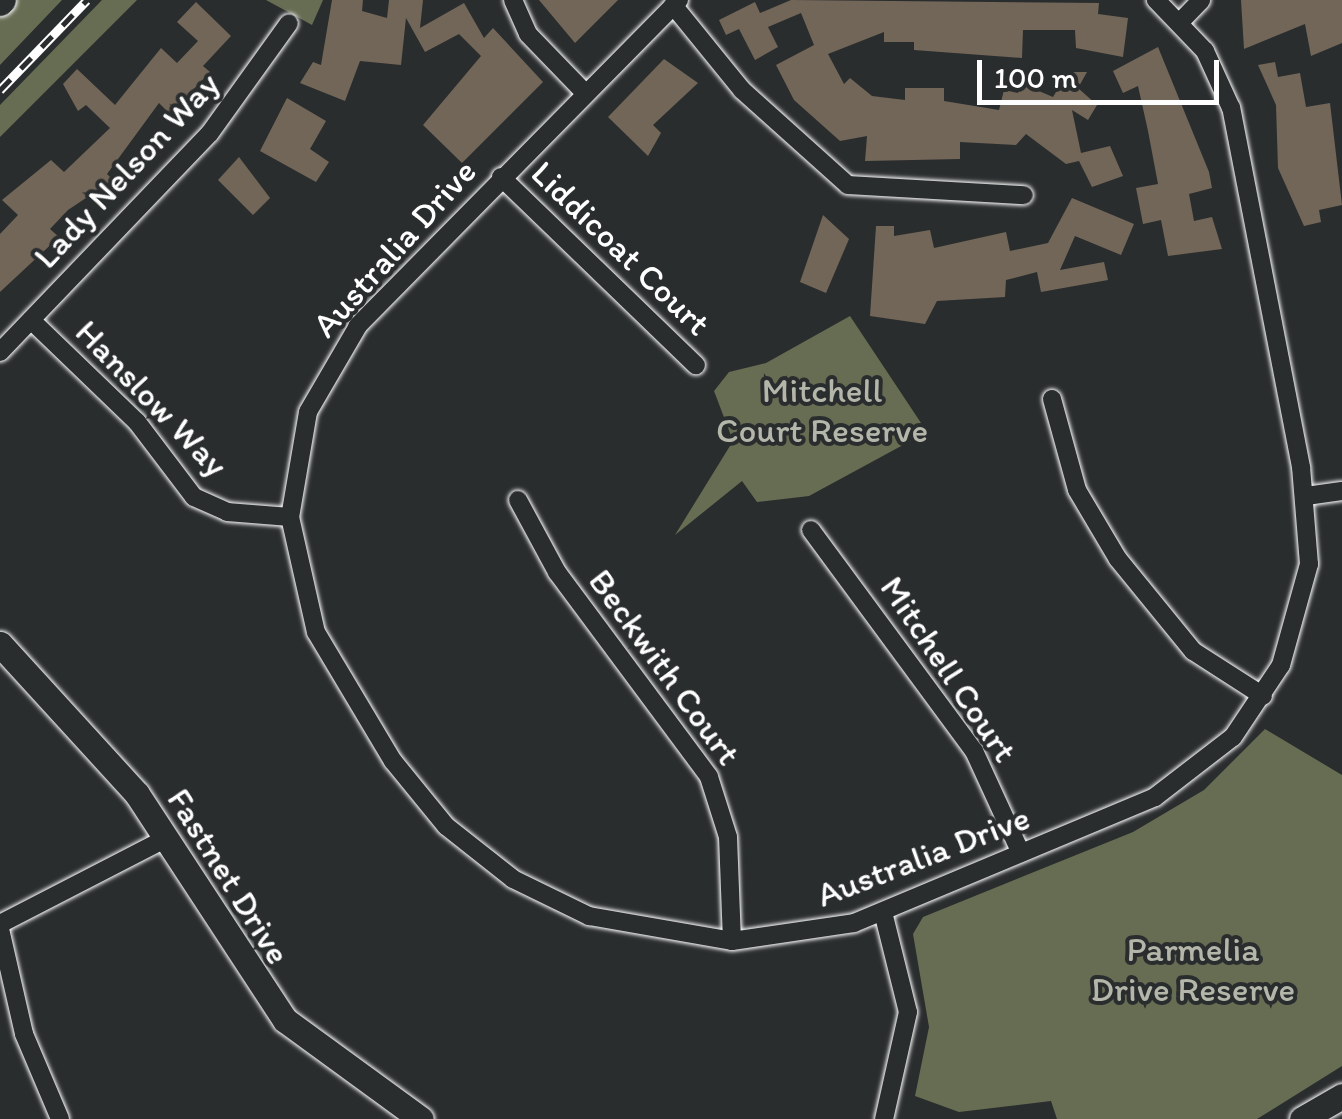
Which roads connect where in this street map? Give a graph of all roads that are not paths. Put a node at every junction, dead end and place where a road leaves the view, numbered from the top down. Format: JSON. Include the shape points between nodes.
{"nodes":[{"id":1,"x":513,"y":0,"type":"edge"},
{"id":2,"x":1156,"y":0,"type":"edge"},
{"id":3,"x":1202,"y":0,"type":"edge"},
{"id":4,"x":676,"y":2,"type":"edge"},
{"id":5,"x":1181,"y":22,"type":"junction"},
{"id":6,"x":288,"y":23,"type":"dead end"},
{"id":7,"x":584,"y":91,"type":"junction"},
{"id":8,"x":502,"y":177,"type":"junction"},
{"id":9,"x":1024,"y":195,"type":"dead end"},
{"id":10,"x":31,"y":320,"type":"junction"},
{"id":11,"x":0,"y":352,"type":"edge"},
{"id":12,"x":696,"y":365,"type":"dead end"},
{"id":13,"x":1052,"y":399,"type":"dead end"},
{"id":14,"x":1342,"y":491,"type":"edge"},
{"id":15,"x":1306,"y":496,"type":"junction"},
{"id":16,"x":518,"y":500,"type":"dead end"},
{"id":17,"x":290,"y":517,"type":"junction"},
{"id":18,"x":810,"y":530,"type":"dead end"},
{"id":19,"x":0,"y":644,"type":"edge"},
{"id":20,"x":1263,"y":696,"type":"junction"},
{"id":21,"x":166,"y":839,"type":"junction"},
{"id":22,"x":1021,"y":853,"type":"junction"},
{"id":23,"x":883,"y":912,"type":"junction"},
{"id":24,"x":0,"y":926,"type":"edge"},
{"id":25,"x":732,"y":941,"type":"junction"},
{"id":26,"x":1342,"y":1096,"type":"edge"},
{"id":27,"x":60,"y":1119,"type":"edge"},
{"id":28,"x":421,"y":1119,"type":"edge"},
{"id":29,"x":884,"y":1119,"type":"edge"},
{"id":30,"x":1302,"y":1119,"type":"edge"}],
"edges":[{"from":1,"to":7,"type":"street","via":[[528,34]]},
{"from":2,"to":5,"type":"street","name":"Australia Drive"},
{"from":3,"to":5,"type":"street"},
{"from":4,"to":7,"type":"street","name":"Australia Drive"},
{"from":4,"to":9,"type":"street","via":[[742,90],[848,185]]},
{"from":5,"to":15,"type":"street","name":"Australia Drive","via":[[1215,68],[1236,125]]},
{"from":6,"to":10,"type":"street","name":"Lady Nelson Way","via":[[210,134]]},
{"from":7,"to":8,"type":"street","name":"Australia Drive"},
{"from":8,"to":12,"type":"street","name":"Liddicoat Court"},
{"from":8,"to":17,"type":"street","name":"Australia Drive","via":[[338,354],[303,430]]},
{"from":10,"to":11,"type":"street","name":"Lady Nelson Way"},
{"from":10,"to":17,"type":"street","name":"Hanslow Way","via":[[137,422],[194,497],[227,512]]},
{"from":13,"to":20,"type":"street","via":[[1077,490],[1118,559],[1193,651]]},
{"from":14,"to":15,"type":"street"},
{"from":15,"to":20,"type":"street","name":"Australia Drive","via":[[1306,585]]},
{"from":16,"to":25,"type":"street","name":"Beckwith Court","via":[[557,572],[713,787],[731,857]]},
{"from":17,"to":25,"type":"street","name":"Australia Drive","via":[[316,632],[393,761],[446,826],[513,879],[589,916]]},
{"from":18,"to":22,"type":"street","name":"Mitchell Court","via":[[974,751]]},
{"from":19,"to":21,"type":"street","name":"Fastnet Drive","via":[[90,735]]},
{"from":20,"to":22,"type":"street","name":"Australia Drive","via":[[1180,781]]},
{"from":21,"to":24,"type":"street"},
{"from":21,"to":28,"type":"street","name":"Fastnet Drive","via":[[285,1020],[342,1070]]},
{"from":22,"to":23,"type":"street","name":"Australia Drive"},
{"from":23,"to":25,"type":"street","name":"Australia Drive","via":[[810,934]]},
{"from":23,"to":29,"type":"street","via":[[908,1012]]},
{"from":24,"to":27,"type":"street","via":[[24,1034]]},
{"from":26,"to":30,"type":"street"}]}
